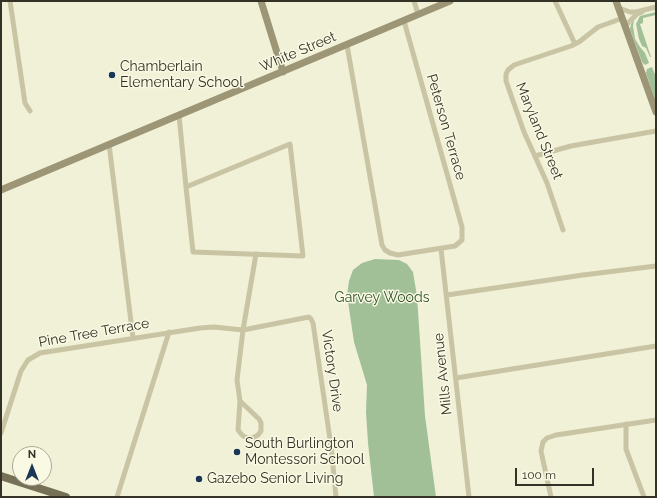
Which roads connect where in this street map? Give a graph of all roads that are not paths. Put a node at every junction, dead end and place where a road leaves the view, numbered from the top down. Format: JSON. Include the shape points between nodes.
{"nodes":[{"id":1,"x":10,"y":1,"type":"edge"},
{"id":2,"x":261,"y":1,"type":"edge"},
{"id":3,"x":414,"y":1,"type":"edge"},
{"id":4,"x":450,"y":1,"type":"edge"},
{"id":5,"x":555,"y":1,"type":"edge"},
{"id":6,"x":618,"y":5,"type":"edge"},
{"id":7,"x":656,"y":6,"type":"edge"},
{"id":8,"x":644,"y":10,"type":"junction"},
{"id":9,"x":418,"y":14,"type":"junction"},
{"id":10,"x":623,"y":18,"type":"junction"},
{"id":11,"x":404,"y":20,"type":"junction"},
{"id":12,"x":625,"y":26,"type":"junction"},
{"id":13,"x":575,"y":44,"type":"junction"},
{"id":14,"x":347,"y":45,"type":"junction"},
{"id":15,"x":283,"y":72,"type":"junction"},
{"id":16,"x":30,"y":111,"type":"dead end"},
{"id":17,"x":656,"y":112,"type":"edge"},
{"id":18,"x":179,"y":115,"type":"junction"},
{"id":19,"x":656,"y":131,"type":"edge"},
{"id":20,"x":109,"y":144,"type":"junction"},
{"id":21,"x":535,"y":156,"type":"junction"},
{"id":22,"x":186,"y":187,"type":"junction"},
{"id":23,"x":1,"y":190,"type":"edge"},
{"id":24,"x":563,"y":230,"type":"dead end"},
{"id":25,"x":442,"y":249,"type":"junction"},
{"id":26,"x":256,"y":254,"type":"junction"},
{"id":27,"x":656,"y":266,"type":"edge"},
{"id":28,"x":447,"y":295,"type":"junction"},
{"id":29,"x":243,"y":330,"type":"junction"},
{"id":30,"x":169,"y":332,"type":"junction"},
{"id":31,"x":133,"y":338,"type":"junction"},
{"id":32,"x":656,"y":346,"type":"edge"},
{"id":33,"x":456,"y":378,"type":"junction"},
{"id":34,"x":240,"y":401,"type":"junction"},
{"id":35,"x":656,"y":420,"type":"edge"},
{"id":36,"x":626,"y":424,"type":"junction"},
{"id":37,"x":1,"y":433,"type":"edge"},
{"id":38,"x":1,"y":476,"type":"edge"},
{"id":39,"x":66,"y":497,"type":"edge"},
{"id":40,"x":117,"y":497,"type":"edge"},
{"id":41,"x":336,"y":497,"type":"edge"},
{"id":42,"x":469,"y":497,"type":"edge"},
{"id":43,"x":551,"y":497,"type":"edge"},
{"id":44,"x":644,"y":497,"type":"edge"}],
"edges":[{"from":1,"to":16,"type":"street","via":[[25,104]]},
{"from":2,"to":15,"type":"main road"},
{"from":3,"to":9,"type":"street"},
{"from":4,"to":9,"type":"main road","name":"White Street"},
{"from":5,"to":13,"type":"street"},
{"from":6,"to":8,"type":"street","via":[[630,12]]},
{"from":6,"to":10,"type":"main road"},
{"from":7,"to":8,"type":"street"},
{"from":8,"to":12,"type":"street"},
{"from":9,"to":11,"type":"main road","name":"White Street"},
{"from":10,"to":12,"type":"main road"},
{"from":10,"to":13,"type":"street","name":"Maryland Street","via":[[598,26]]},
{"from":11,"to":14,"type":"main road","name":"White Street"},
{"from":11,"to":25,"type":"street","name":"Peterson Terrace","via":[[462,227],[462,240],[455,246]]},
{"from":12,"to":17,"type":"main road"},
{"from":13,"to":21,"type":"street","name":"Maryland Street","via":[[514,65],[506,74],[506,81],[524,132]]},
{"from":14,"to":15,"type":"main road","name":"White Street"},
{"from":14,"to":25,"type":"street","via":[[380,239],[385,250],[404,255]]},
{"from":15,"to":18,"type":"main road","name":"White Street"},
{"from":18,"to":20,"type":"main road","name":"White Street"},
{"from":18,"to":22,"type":"street"},
{"from":19,"to":21,"type":"street","via":[[582,144]]},
{"from":20,"to":23,"type":"main road","name":"White Street"},
{"from":20,"to":31,"type":"street"},
{"from":21,"to":24,"type":"street","name":"Maryland Street"},
{"from":22,"to":26,"type":"street","via":[[193,252]]},
{"from":22,"to":26,"type":"street","via":[[290,144],[303,256]]},
{"from":25,"to":28,"type":"street","name":"Mills Avenue"},
{"from":26,"to":29,"type":"street"},
{"from":27,"to":28,"type":"street"},
{"from":28,"to":33,"type":"street","name":"Mills Avenue"},
{"from":29,"to":30,"type":"street","name":"Pine Tree Terrace","via":[[209,327]]},
{"from":29,"to":34,"type":"street","via":[[237,375]]},
{"from":29,"to":41,"type":"street","name":"Victory Drive","via":[[304,317],[311,319],[331,446]]},
{"from":30,"to":31,"type":"street","name":"Pine Tree Terrace"},
{"from":30,"to":40,"type":"street"},
{"from":31,"to":37,"type":"street","name":"Pine Tree Terrace","via":[[50,350],[31,357],[21,371]]},
{"from":32,"to":33,"type":"street"},
{"from":33,"to":42,"type":"street","name":"Mills Avenue"},
{"from":34,"to":34,"type":"street","via":[[238,430],[248,438],[258,436],[261,431],[259,419]]},
{"from":35,"to":36,"type":"street"},
{"from":36,"to":43,"type":"street","via":[[553,435],[545,440],[541,451]]},
{"from":36,"to":44,"type":"street","via":[[626,449]]},
{"from":38,"to":39,"type":"main road"}]}
